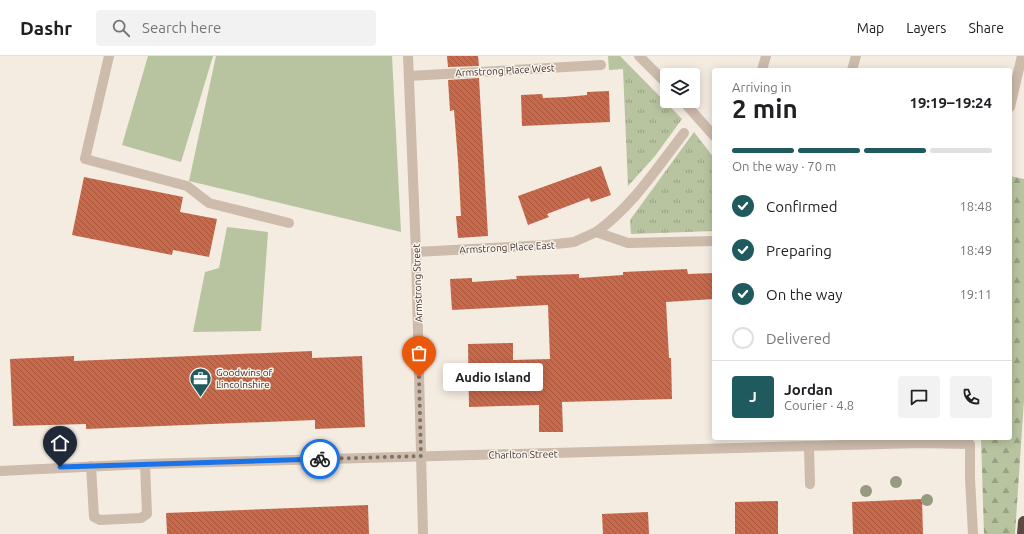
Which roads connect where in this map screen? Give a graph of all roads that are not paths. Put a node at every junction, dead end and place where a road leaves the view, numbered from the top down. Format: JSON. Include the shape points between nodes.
{"nodes":[{"id":1,"x":109,"y":56,"type":"edge"},
{"id":2,"x":408,"y":56,"type":"edge"},
{"id":3,"x":639,"y":56,"type":"edge"},
{"id":4,"x":766,"y":56,"type":"edge"},
{"id":5,"x":856,"y":56,"type":"edge"},
{"id":6,"x":1022,"y":56,"type":"edge"},
{"id":7,"x":601,"y":65,"type":"dead end"},
{"id":8,"x":763,"y":68,"type":"edge"},
{"id":9,"x":853,"y":68,"type":"edge"},
{"id":10,"x":409,"y":76,"type":"junction"},
{"id":11,"x":660,"y":77,"type":"edge"},
{"id":12,"x":1012,"y":98,"type":"edge"},
{"id":13,"x":689,"y":108,"type":"edge"},
{"id":14,"x":684,"y":133,"type":"dead end"},
{"id":15,"x":712,"y":134,"type":"edge"},
{"id":16,"x":289,"y":223,"type":"dead end"},
{"id":17,"x":596,"y":232,"type":"junction"},
{"id":18,"x":712,"y":241,"type":"edge"},
{"id":19,"x":416,"y":252,"type":"junction"},
{"id":20,"x":970,"y":441,"type":"edge"},
{"id":21,"x":809,"y":447,"type":"junction"},
{"id":22,"x":421,"y":456,"type":"junction"},
{"id":23,"x":145,"y":464,"type":"junction"},
{"id":24,"x":90,"y":466,"type":"junction"},
{"id":25,"x":0,"y":470,"type":"edge"},
{"id":26,"x":810,"y":484,"type":"dead end"},
{"id":27,"x":1024,"y":522,"type":"edge"},
{"id":28,"x":423,"y":534,"type":"edge"},
{"id":29,"x":973,"y":534,"type":"edge"},
{"id":30,"x":1023,"y":534,"type":"edge"}],
"edges":[{"from":1,"to":16,"type":"street","via":[[85,159],[187,186],[210,203]]},
{"from":2,"to":10,"type":"street","name":"Armstrong Street"},
{"from":3,"to":11,"type":"street"},
{"from":4,"to":8,"type":"street"},
{"from":5,"to":9,"type":"street"},
{"from":6,"to":12,"type":"street"},
{"from":7,"to":10,"type":"street","name":"Armstrong Place West"},
{"from":10,"to":19,"type":"street","name":"Armstrong Street"},
{"from":13,"to":15,"type":"street"},
{"from":14,"to":17,"type":"street","name":"Armstrong Place East","via":[[613,220]]},
{"from":17,"to":18,"type":"street","via":[[628,243]]},
{"from":17,"to":19,"type":"street","name":"Armstrong Place East","via":[[574,242],[547,245]]},
{"from":19,"to":22,"type":"street","name":"Armstrong Street"},
{"from":20,"to":21,"type":"street","name":"Charlton Street"},
{"from":20,"to":29,"type":"street","name":"Charlton Street"},
{"from":21,"to":22,"type":"street","name":"Charlton Street"},
{"from":21,"to":26,"type":"street"},
{"from":22,"to":23,"type":"street","name":"Charlton Street"},
{"from":22,"to":28,"type":"street","name":"Armstrong Street"},
{"from":23,"to":24,"type":"street","name":"Charlton Street"},
{"from":23,"to":24,"type":"street","via":[[147,514],[141,518],[100,520],[94,517]]},
{"from":24,"to":25,"type":"street","name":"Charlton Street"},
{"from":27,"to":30,"type":"highway"}]}
